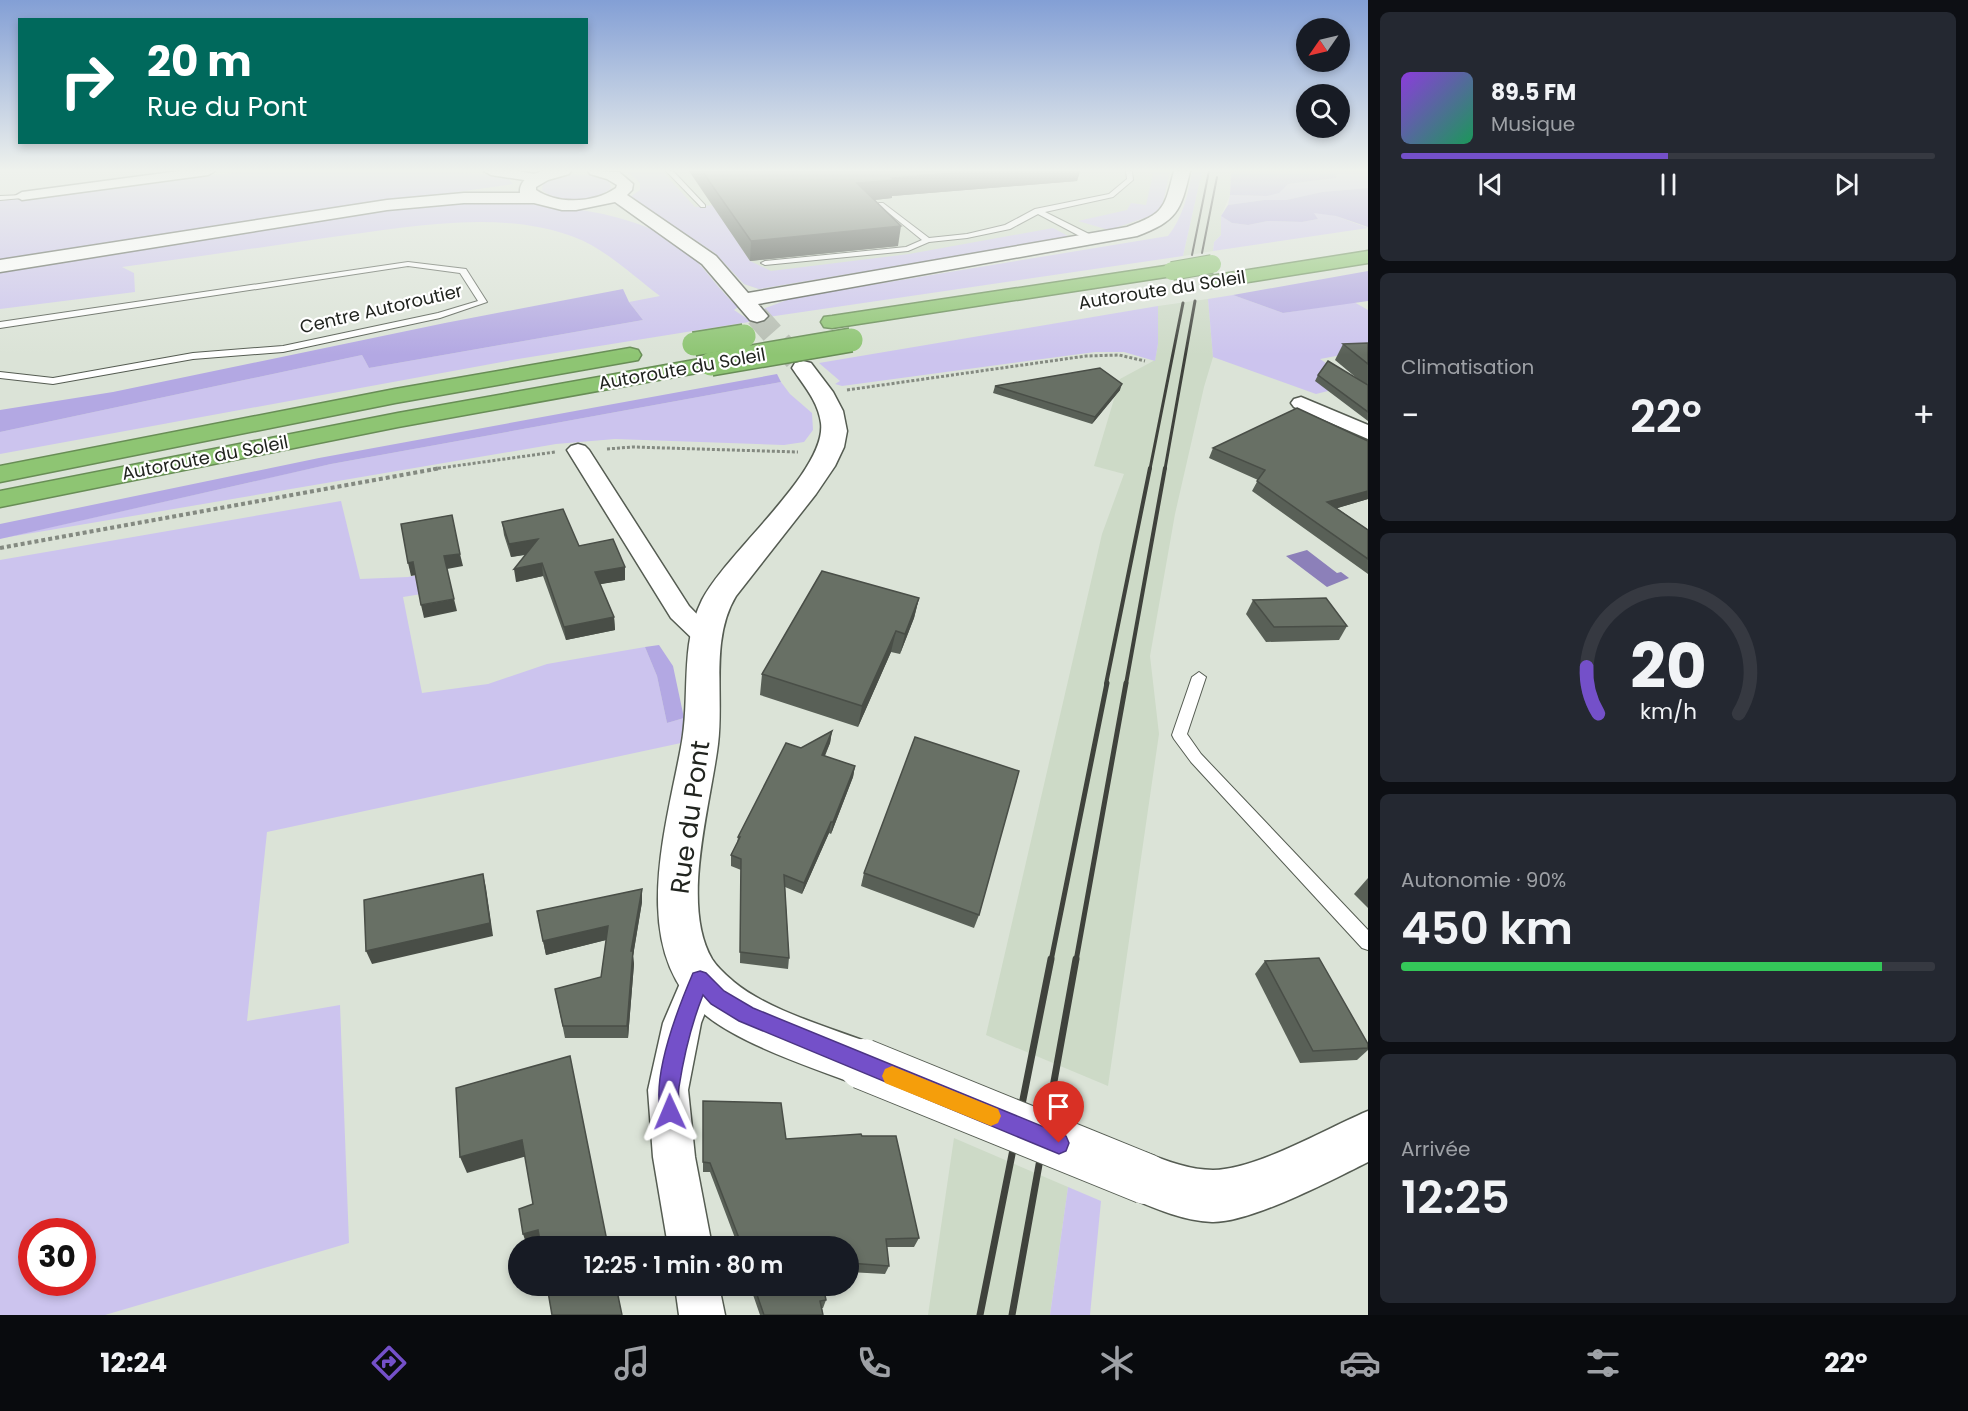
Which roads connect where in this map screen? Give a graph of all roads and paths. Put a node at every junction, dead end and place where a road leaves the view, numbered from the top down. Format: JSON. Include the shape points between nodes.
{"nodes":[{"id":1,"x":214,"y":232,"type":"edge"},
{"id":2,"x":661,"y":232,"type":"edge"},
{"id":3,"x":669,"y":232,"type":"edge"},
{"id":4,"x":917,"y":232,"type":"edge"},
{"id":5,"x":983,"y":232,"type":"edge"},
{"id":6,"x":1079,"y":232,"type":"edge"},
{"id":7,"x":1129,"y":232,"type":"edge"},
{"id":8,"x":1092,"y":239,"type":"junction"},
{"id":9,"x":927,"y":240,"type":"junction"},
{"id":10,"x":1368,"y":240,"type":"edge"},
{"id":11,"x":698,"y":250,"type":"junction"},
{"id":12,"x":1368,"y":257,"type":"edge"},
{"id":13,"x":765,"y":263,"type":"edge"},
{"id":14,"x":0,"y":266,"type":"edge"},
{"id":15,"x":1211,"y":273,"type":"junction"},
{"id":16,"x":1172,"y":279,"type":"junction"},
{"id":17,"x":0,"y":325,"type":"edge"},
{"id":18,"x":809,"y":326,"type":"dead end"},
{"id":19,"x":774,"y":331,"type":"dead end"},
{"id":20,"x":1144,"y":361,"type":"dead end"},
{"id":21,"x":803,"y":368,"type":"tunnel mouth"},
{"id":22,"x":0,"y":375,"type":"edge"},
{"id":23,"x":823,"y":394,"type":"junction"},
{"id":24,"x":1300,"y":403,"type":"dead end"},
{"id":25,"x":1368,"y":433,"type":"edge"},
{"id":26,"x":830,"y":449,"type":"junction"},
{"id":27,"x":578,"y":450,"type":"junction"},
{"id":28,"x":0,"y":474,"type":"edge"},
{"id":29,"x":0,"y":499,"type":"edge"},
{"id":30,"x":0,"y":548,"type":"edge"},
{"id":31,"x":706,"y":637,"type":"junction"},
{"id":32,"x":1199,"y":677,"type":"dead end"},
{"id":33,"x":1368,"y":942,"type":"edge"},
{"id":34,"x":700,"y":979,"type":"junction"},
{"id":35,"x":1368,"y":1136,"type":"edge"},
{"id":36,"x":688,"y":1236,"type":"edge"},
{"id":37,"x":699,"y":1296,"type":"edge"},
{"id":38,"x":702,"y":1315,"type":"edge"}],
"edges":[{"from":1,"to":14,"type":"street"},
{"from":2,"to":11,"type":"street"},
{"from":3,"to":11,"type":"street"},
{"from":4,"to":9,"type":"lane"},
{"from":5,"to":9,"type":"lane"},
{"from":6,"to":8,"type":"lane"},
{"from":7,"to":8,"type":"street"},
{"from":8,"to":11,"type":"street","via":[[751,308]]},
{"from":9,"to":13,"type":"lane","via":[[908,249]]},
{"from":10,"to":15,"type":"highway","name":"Autoroute du Soleil"},
{"from":12,"to":15,"type":"highway","name":"Autoroute du Soleil"},
{"from":15,"to":16,"type":"highway","name":"Autoroute du Soleil"},
{"from":16,"to":18,"type":"highway","name":"Autoroute du Soleil"},
{"from":16,"to":29,"type":"highway","name":"Autoroute du Soleil","bridge":true,"via":[[398,420]]},
{"from":17,"to":22,"type":"lane","name":"Centre Autoroutier","via":[[408,264],[463,271],[483,302],[283,349],[193,356],[53,381]]},
{"from":19,"to":28,"type":"highway","name":"Autoroute du Soleil","bridge":true,"via":[[395,396]]},
{"from":20,"to":23,"type":"path","via":[[1119,355],[1086,356]]},
{"from":21,"to":23,"type":"street","name":"Rue du Pont"},
{"from":23,"to":26,"type":"street","name":"Rue du Pont","via":[[832,417],[834,440]]},
{"from":24,"to":25,"type":"street"},
{"from":26,"to":27,"type":"path","via":[[776,453],[633,447]]},
{"from":26,"to":31,"type":"street","name":"Rue du Pont","via":[[820,469],[717,602]]},
{"from":27,"to":30,"type":"path","via":[[480,461]]},
{"from":27,"to":31,"type":"street","via":[[680,612]]},
{"from":31,"to":34,"type":"street","name":"Rue du Pont","via":[[703,726],[677,900],[686,950]]},
{"from":32,"to":33,"type":"lane","via":[[1179,735]]},
{"from":34,"to":35,"type":"street","name":"Rue du Pont","bridge":true,"via":[[717,998],[746,1015],[1184,1192],[1214,1196],[1250,1188]]},
{"from":34,"to":36,"type":"street","via":[[682,1023],[668,1090],[674,1157]]},
{"from":37,"to":38,"type":"street"}]}
